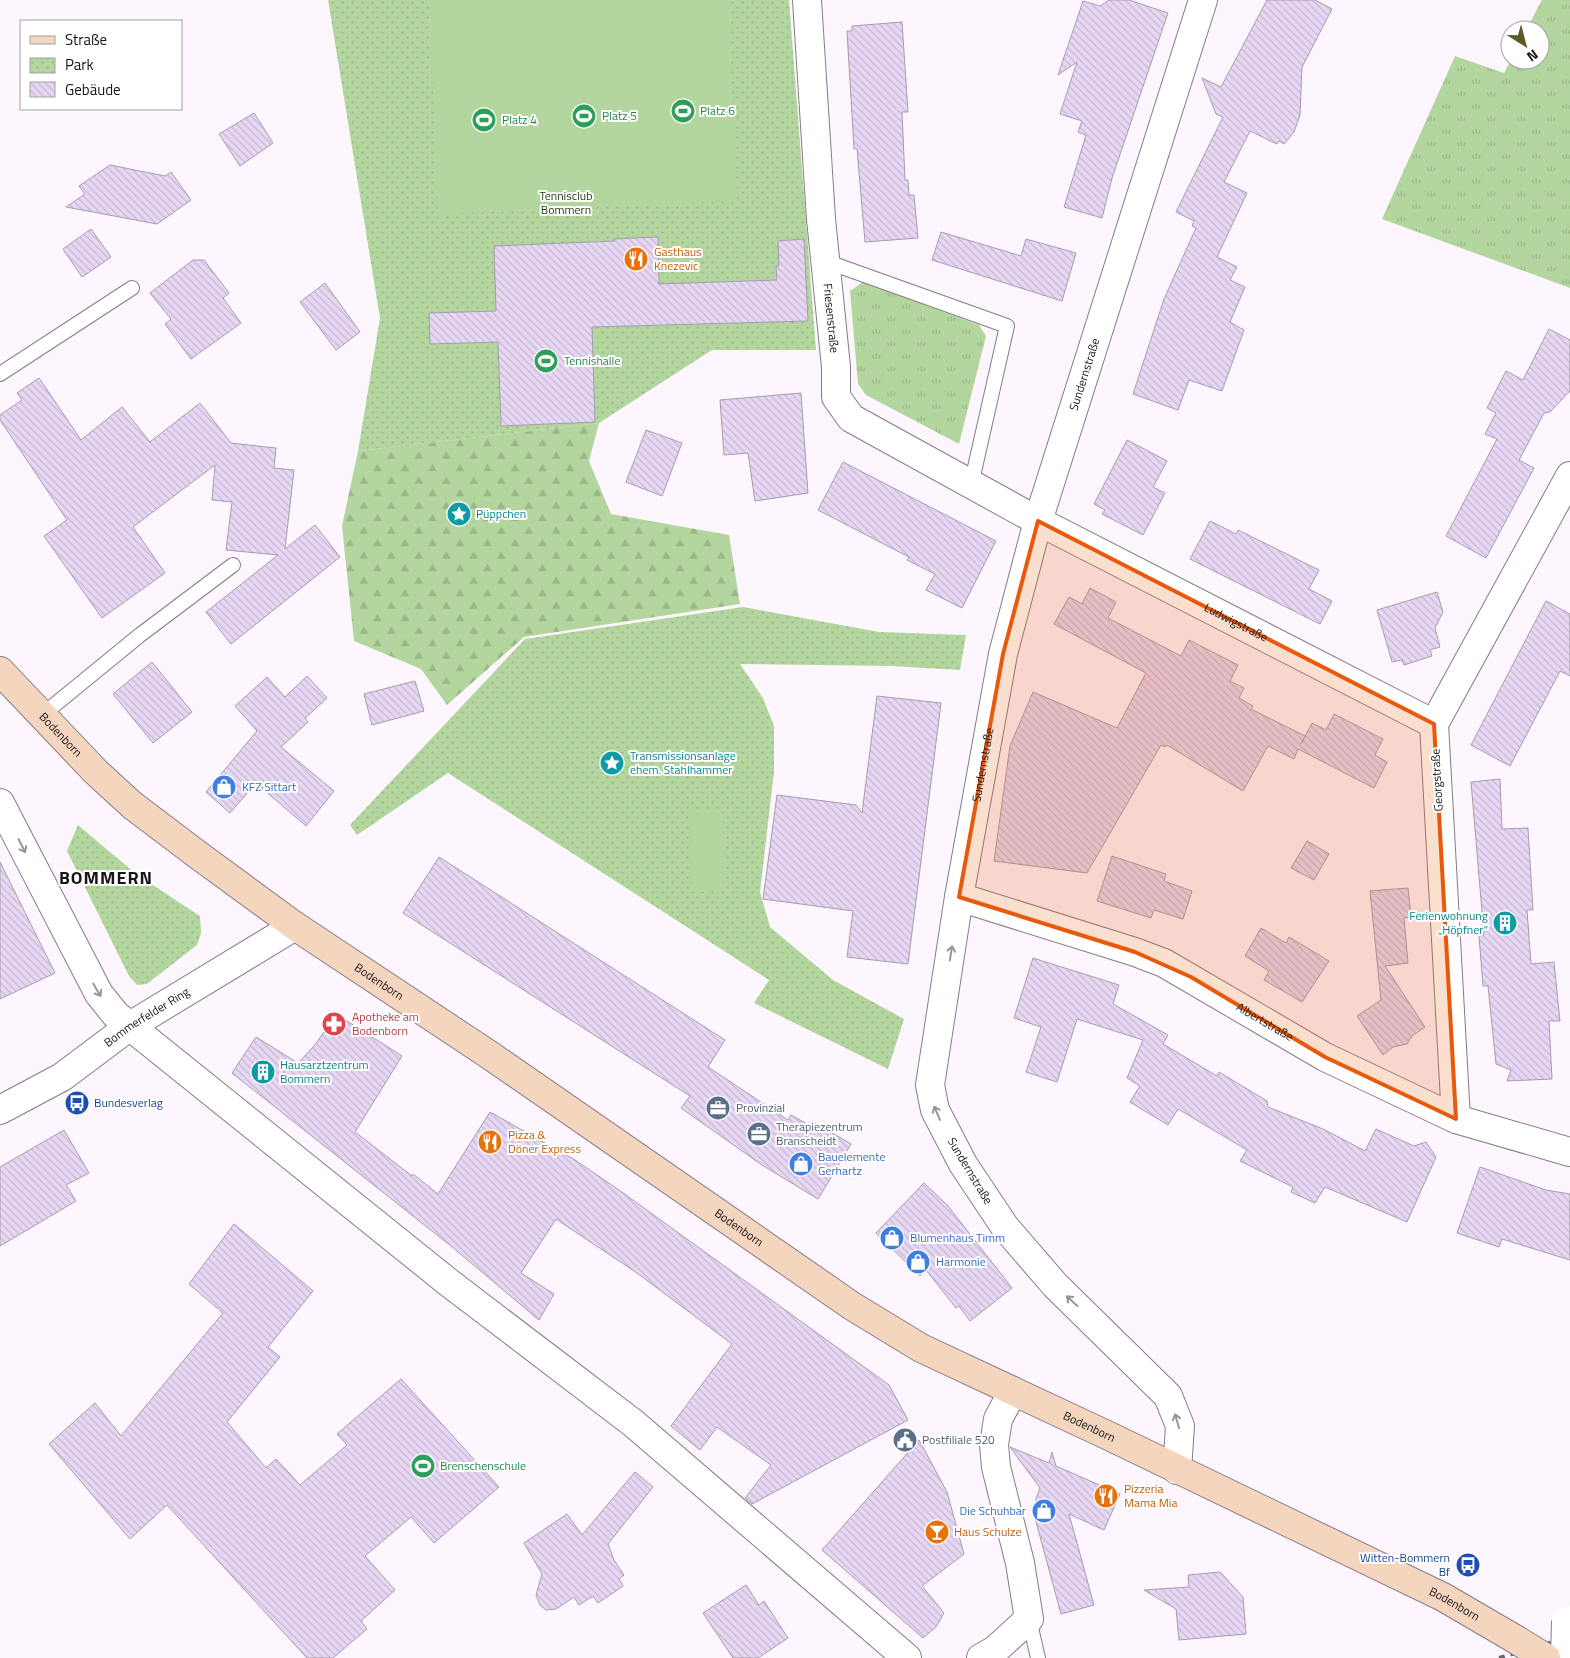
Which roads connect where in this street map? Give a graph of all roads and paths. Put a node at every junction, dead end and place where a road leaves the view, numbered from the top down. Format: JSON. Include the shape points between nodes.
{"nodes":[{"id":1,"x":808,"y":0,"type":"edge"},
{"id":2,"x":1203,"y":0,"type":"edge"},
{"id":3,"x":825,"y":261,"type":"junction"},
{"id":4,"x":132,"y":288,"type":"dead end"},
{"id":5,"x":0,"y":374,"type":"edge"},
{"id":6,"x":1570,"y":476,"type":"edge"},
{"id":7,"x":971,"y":485,"type":"junction"},
{"id":8,"x":1560,"y":517,"type":"edge"},
{"id":9,"x":1038,"y":521,"type":"junction"},
{"id":10,"x":233,"y":565,"type":"dead end"},
{"id":11,"x":2,"y":680,"type":"edge"},
{"id":12,"x":41,"y":716,"type":"junction"},
{"id":13,"x":1434,"y":724,"type":"junction"},
{"id":14,"x":0,"y":803,"type":"edge"},
{"id":15,"x":959,"y":897,"type":"junction"},
{"id":16,"x":295,"y":926,"type":"junction"},
{"id":17,"x":130,"y":1026,"type":"junction"},
{"id":18,"x":0,"y":1110,"type":"edge"},
{"id":19,"x":1456,"y":1119,"type":"junction"},
{"id":20,"x":1570,"y":1152,"type":"edge"},
{"id":21,"x":1013,"y":1391,"type":"junction"},
{"id":22,"x":1177,"y":1470,"type":"junction"},
{"id":23,"x":1568,"y":1613,"type":"edge"},
{"id":24,"x":1029,"y":1619,"type":"junction"},
{"id":25,"x":907,"y":1658,"type":"edge"},
{"id":26,"x":982,"y":1658,"type":"edge"},
{"id":27,"x":1038,"y":1658,"type":"edge"},
{"id":28,"x":1546,"y":1658,"type":"edge"},
{"id":29,"x":1565,"y":1658,"type":"edge"}],
"edges":[{"from":1,"to":3,"type":"street","name":"Friesenstraße"},
{"from":2,"to":9,"type":"street","name":"Sundernstraße"},
{"from":3,"to":7,"type":"street","name":"Friesenstraße","via":[[836,397],[851,418]]},
{"from":3,"to":7,"type":"lane","via":[[1006,326]]},
{"from":4,"to":5,"type":"lane"},
{"from":6,"to":8,"type":"street"},
{"from":7,"to":9,"type":"street","name":"Friesenstraße"},
{"from":8,"to":13,"type":"street"},
{"from":9,"to":13,"type":"street","name":"Ludwigstraße"},
{"from":9,"to":15,"type":"street","name":"Sundernstraße","via":[[1003,654]]},
{"from":10,"to":12,"type":"lane"},
{"from":11,"to":12,"type":"main road","name":"Bodenborn"},
{"from":12,"to":16,"type":"main road","name":"Bodenborn","via":[[132,805]]},
{"from":13,"to":19,"type":"street","name":"Georgstraße"},
{"from":14,"to":17,"type":"street","one_way":true,"via":[[99,994]]},
{"from":15,"to":19,"type":"street","name":"Albertstraße","via":[[1164,963],[1325,1057]]},
{"from":22,"to":15,"type":"street","name":"Sundernstraße","one_way":true,"via":[[1180,1426],[1168,1396],[1055,1286],[1005,1227],[963,1164],[935,1110],[930,1085],[932,1061]]},
{"from":16,"to":17,"type":"street","name":"Bommerfelder Ring"},
{"from":16,"to":21,"type":"main road","name":"Bodenborn","via":[[520,1075],[852,1306],[921,1348]]},
{"from":17,"to":18,"type":"street","name":"Bommerfelder Ring","via":[[62,1077]]},
{"from":17,"to":25,"type":"street","via":[[448,1282],[633,1423]]},
{"from":19,"to":20,"type":"street","name":"Albertstraße"},
{"from":21,"to":22,"type":"main road","name":"Bodenborn"},
{"from":21,"to":24,"type":"street","via":[[998,1419],[994,1444],[996,1467],[1020,1563]]},
{"from":22,"to":28,"type":"main road","name":"Bodenborn","bridge":true,"via":[[1443,1597]]},
{"from":23,"to":29,"type":"street","bridge":true},
{"from":24,"to":26,"type":"street"},
{"from":24,"to":27,"type":"lane"}]}
